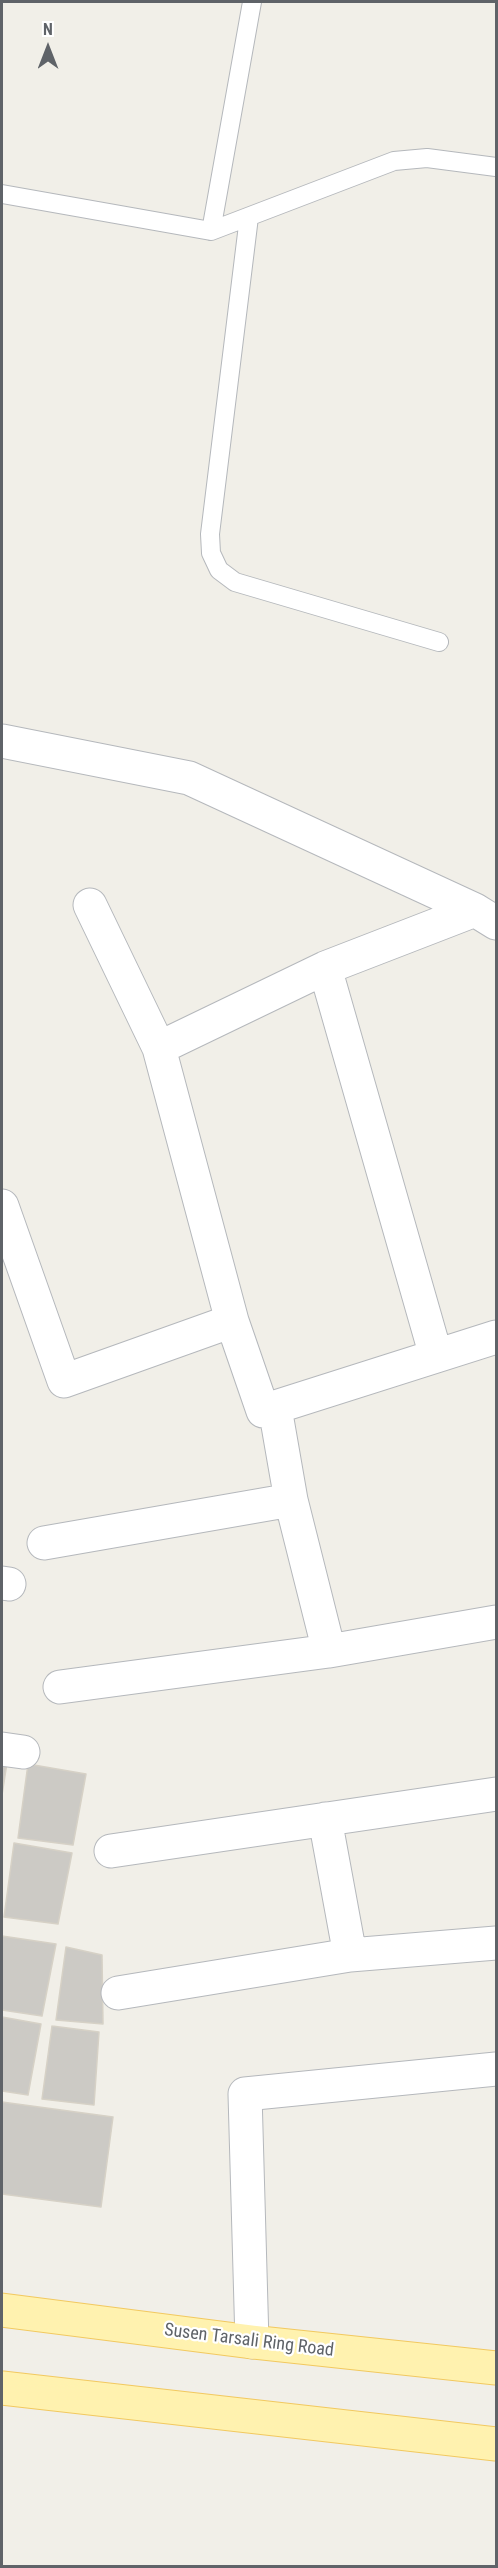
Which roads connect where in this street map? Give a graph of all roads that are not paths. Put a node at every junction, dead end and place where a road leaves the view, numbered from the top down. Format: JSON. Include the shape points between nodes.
{"nodes":[{"id":1,"x":252,"y":2,"type":"edge"},
{"id":2,"x":496,"y":167,"type":"edge"},
{"id":3,"x":2,"y":194,"type":"edge"},
{"id":4,"x":249,"y":217,"type":"junction"},
{"id":5,"x":211,"y":231,"type":"junction"},
{"id":6,"x":439,"y":642,"type":"dead end"},
{"id":7,"x":2,"y":741,"type":"edge"},
{"id":8,"x":90,"y":905,"type":"dead end"},
{"id":9,"x":486,"y":916,"type":"edge"},
{"id":10,"x":325,"y":968,"type":"junction"},
{"id":11,"x":159,"y":1048,"type":"junction"},
{"id":12,"x":2,"y":1206,"type":"edge"},
{"id":13,"x":232,"y":1321,"type":"junction"},
{"id":14,"x":496,"y":1336,"type":"edge"},
{"id":15,"x":436,"y":1356,"type":"junction"},
{"id":16,"x":275,"y":1408,"type":"junction"},
{"id":17,"x":291,"y":1500,"type":"junction"},
{"id":18,"x":44,"y":1543,"type":"dead end"},
{"id":19,"x":496,"y":1622,"type":"edge"},
{"id":20,"x":330,"y":1651,"type":"junction"},
{"id":21,"x":60,"y":1687,"type":"dead end"},
{"id":22,"x":496,"y":1794,"type":"edge"},
{"id":23,"x":325,"y":1819,"type":"junction"},
{"id":24,"x":111,"y":1851,"type":"dead end"},
{"id":25,"x":496,"y":1943,"type":"edge"},
{"id":26,"x":350,"y":1955,"type":"junction"},
{"id":27,"x":118,"y":1993,"type":"dead end"},
{"id":28,"x":496,"y":2069,"type":"edge"},
{"id":29,"x":2,"y":2310,"type":"edge"},
{"id":30,"x":252,"y":2342,"type":"junction"},
{"id":31,"x":496,"y":2368,"type":"edge"},
{"id":32,"x":2,"y":2388,"type":"edge"},
{"id":33,"x":496,"y":2444,"type":"edge"}],
"edges":[{"from":1,"to":5,"type":"lane"},
{"from":2,"to":4,"type":"lane","via":[[428,158],[394,161]]},
{"from":3,"to":5,"type":"lane"},
{"from":4,"to":5,"type":"lane"},
{"from":4,"to":6,"type":"lane","via":[[210,534],[211,553],[219,570],[235,582]]},
{"from":7,"to":9,"type":"street","via":[[189,778]]},
{"from":8,"to":11,"type":"street"},
{"from":9,"to":10,"type":"street"},
{"from":10,"to":11,"type":"street"},
{"from":10,"to":15,"type":"street"},
{"from":11,"to":13,"type":"street"},
{"from":12,"to":13,"type":"street","via":[[64,1381]]},
{"from":13,"to":16,"type":"street","via":[[263,1411]]},
{"from":14,"to":15,"type":"street"},
{"from":15,"to":16,"type":"street"},
{"from":16,"to":17,"type":"street"},
{"from":17,"to":18,"type":"street"},
{"from":17,"to":20,"type":"street"},
{"from":19,"to":20,"type":"street"},
{"from":20,"to":21,"type":"street"},
{"from":22,"to":23,"type":"street"},
{"from":23,"to":24,"type":"street"},
{"from":23,"to":26,"type":"street"},
{"from":25,"to":26,"type":"street"},
{"from":26,"to":27,"type":"street"},
{"from":28,"to":30,"type":"street","via":[[245,2094]]},
{"from":29,"to":30,"type":"main road","name":"Susen Tarsali Ring Road"},
{"from":30,"to":31,"type":"main road","name":"Susen Tarsali Ring Road"},
{"from":32,"to":33,"type":"main road"}]}
